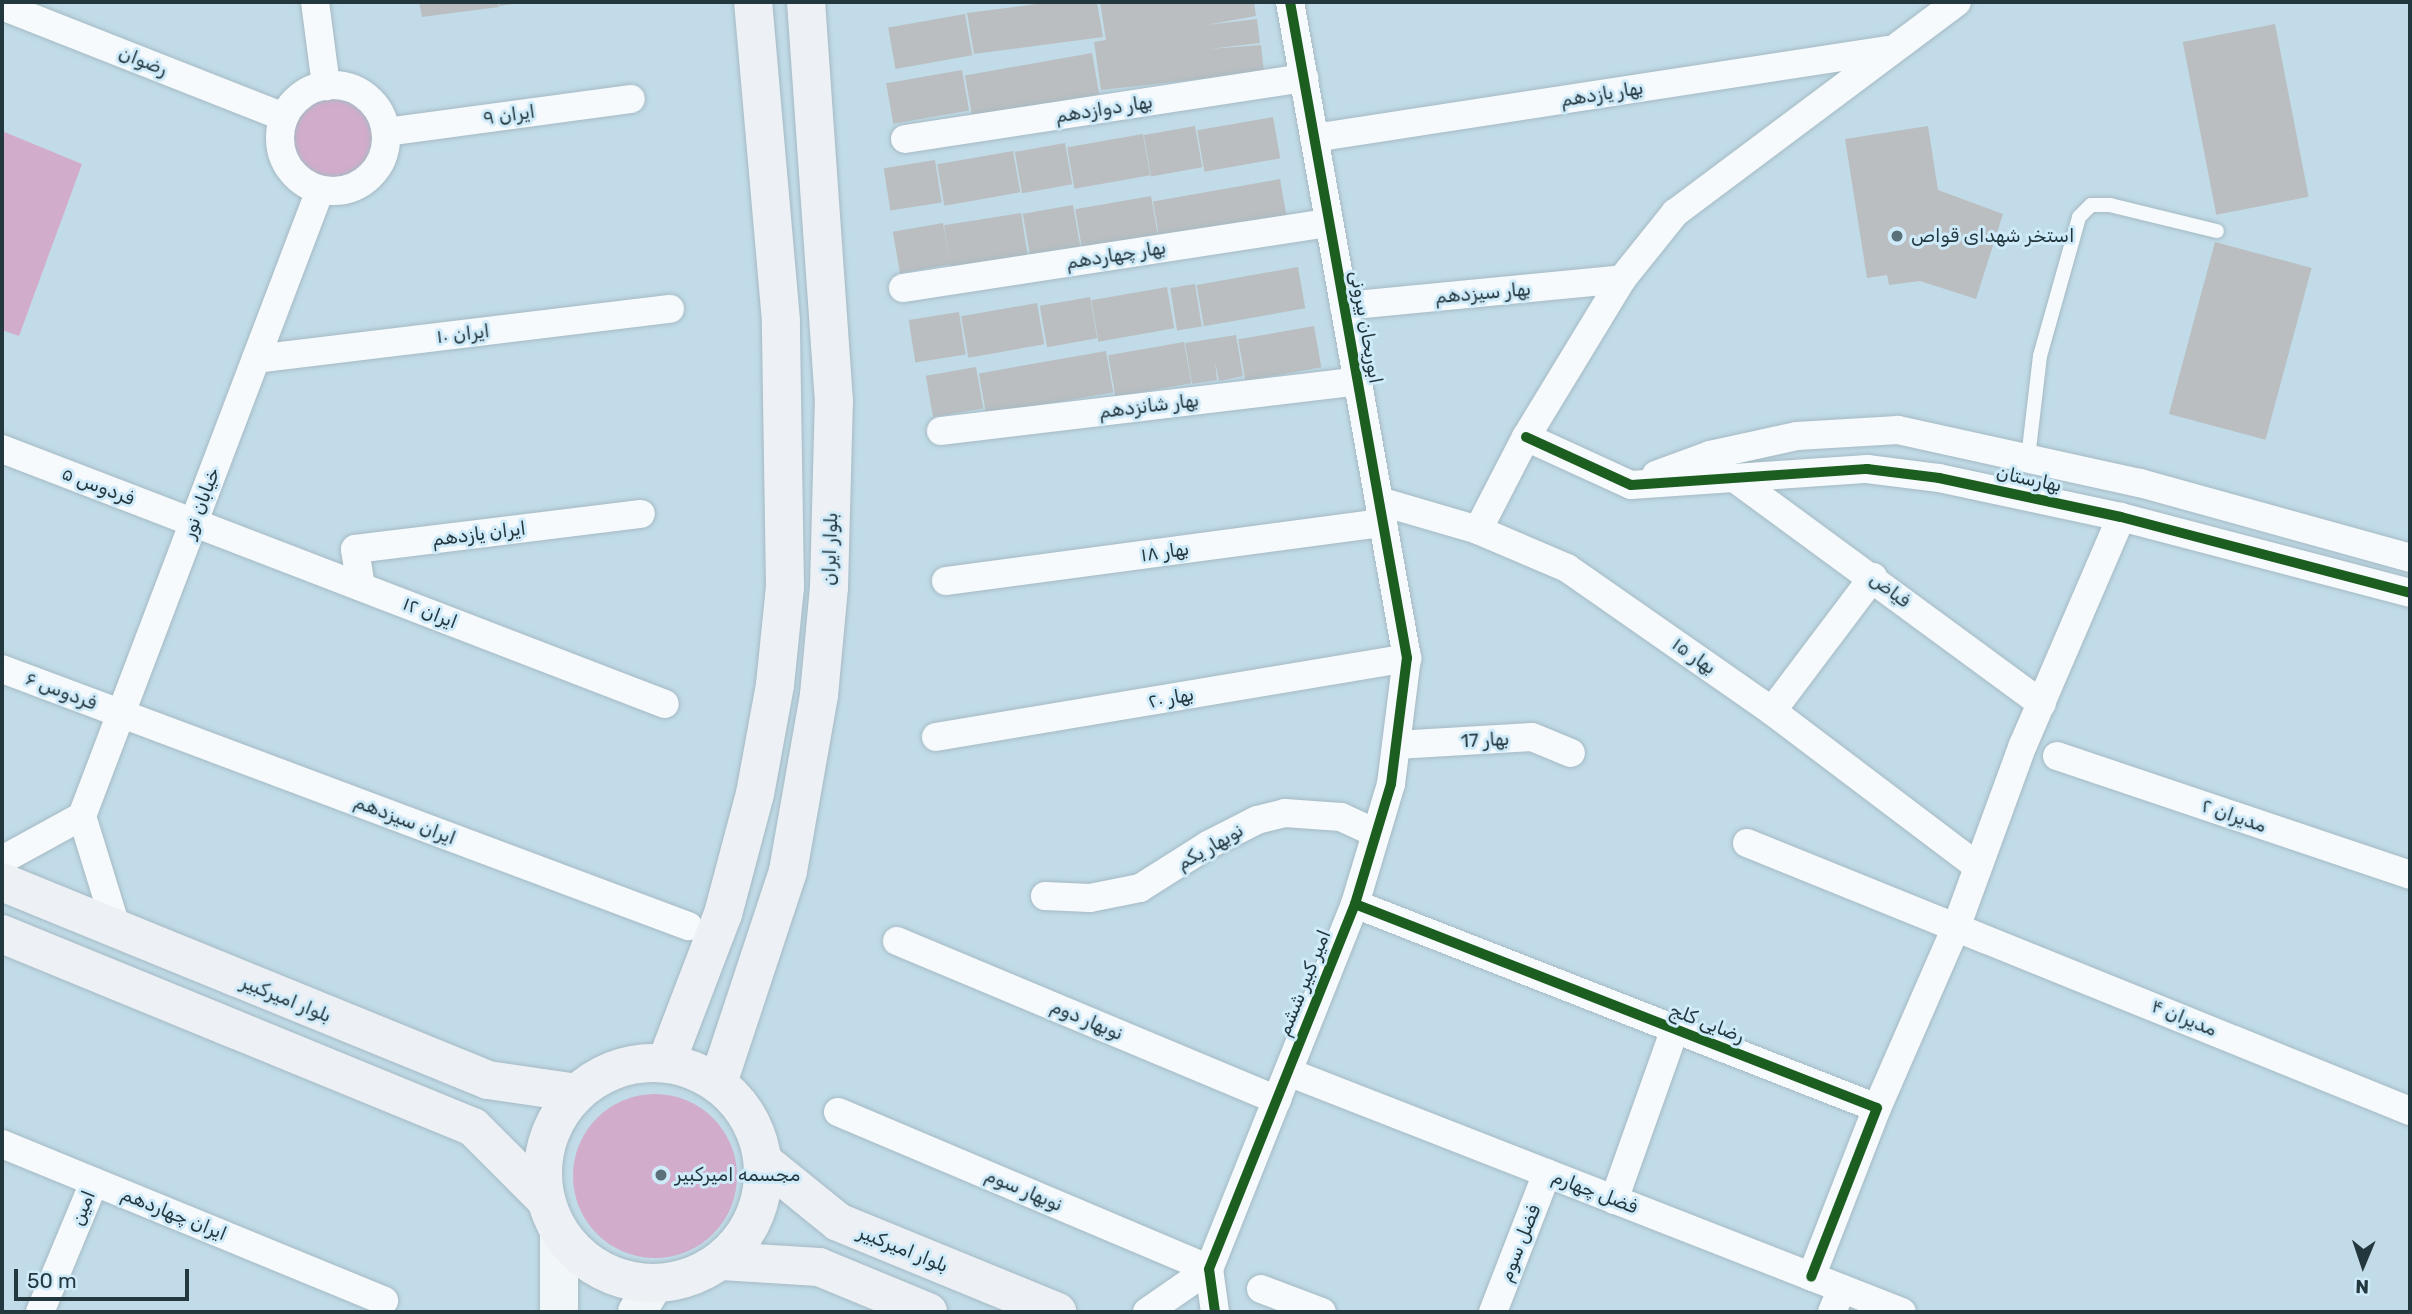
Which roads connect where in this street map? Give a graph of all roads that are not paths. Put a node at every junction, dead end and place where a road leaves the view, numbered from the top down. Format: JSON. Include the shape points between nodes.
{"nodes":[{"id":1,"x":315,"y":2,"type":"edge"},
{"id":2,"x":753,"y":2,"type":"edge"},
{"id":3,"x":806,"y":2,"type":"edge"},
{"id":4,"x":1290,"y":2,"type":"edge"},
{"id":5,"x":1956,"y":2,"type":"edge"},
{"id":6,"x":2,"y":6,"type":"edge"},
{"id":7,"x":1890,"y":50,"type":"junction"},
{"id":8,"x":1304,"y":78,"type":"junction"},
{"id":9,"x":326,"y":86,"type":"junction"},
{"id":10,"x":631,"y":99,"type":"dead end"},
{"id":11,"x":284,"y":117,"type":"junction"},
{"id":12,"x":386,"y":132,"type":"junction"},
{"id":13,"x":1314,"y":138,"type":"junction"},
{"id":14,"x":905,"y":139,"type":"dead end"},
{"id":15,"x":320,"y":190,"type":"junction"},
{"id":16,"x":1329,"y":223,"type":"junction"},
{"id":17,"x":2217,"y":231,"type":"dead end"},
{"id":18,"x":1622,"y":279,"type":"junction"},
{"id":19,"x":903,"y":288,"type":"dead end"},
{"id":20,"x":1344,"y":306,"type":"junction"},
{"id":21,"x":670,"y":309,"type":"dead end"},
{"id":22,"x":256,"y":359,"type":"junction"},
{"id":23,"x":1358,"y":381,"type":"junction"},
{"id":24,"x":941,"y":431,"type":"dead end"},
{"id":25,"x":1526,"y":437,"type":"junction"},
{"id":26,"x":2,"y":449,"type":"edge"},
{"id":27,"x":2028,"y":458,"type":"junction"},
{"id":28,"x":1737,"y":480,"type":"junction"},
{"id":29,"x":1631,"y":485,"type":"junction"},
{"id":30,"x":1381,"y":512,"type":"junction"},
{"id":31,"x":641,"y":514,"type":"dead end"},
{"id":32,"x":2122,"y":517,"type":"junction"},
{"id":33,"x":194,"y":523,"type":"junction"},
{"id":34,"x":1478,"y":530,"type":"junction"},
{"id":35,"x":2410,"y":558,"type":"edge"},
{"id":36,"x":1873,"y":577,"type":"junction"},
{"id":37,"x":946,"y":581,"type":"dead end"},
{"id":38,"x":361,"y":587,"type":"junction"},
{"id":39,"x":2410,"y":593,"type":"edge"},
{"id":40,"x":1407,"y":658,"type":"junction"},
{"id":41,"x":2,"y":668,"type":"edge"},
{"id":42,"x":665,"y":704,"type":"dead end"},
{"id":43,"x":2042,"y":704,"type":"junction"},
{"id":44,"x":1772,"y":711,"type":"junction"},
{"id":45,"x":121,"y":714,"type":"junction"},
{"id":46,"x":936,"y":737,"type":"dead end"},
{"id":47,"x":1396,"y":745,"type":"junction"},
{"id":48,"x":1571,"y":753,"type":"dead end"},
{"id":49,"x":2057,"y":756,"type":"dead end"},
{"id":50,"x":82,"y":816,"type":"junction"},
{"id":51,"x":1376,"y":833,"type":"junction"},
{"id":52,"x":1747,"y":843,"type":"dead end"},
{"id":53,"x":2,"y":860,"type":"edge"},
{"id":54,"x":1978,"y":867,"type":"junction"},
{"id":55,"x":2410,"y":875,"type":"edge"},
{"id":56,"x":2,"y":882,"type":"edge"},
{"id":57,"x":1045,"y":897,"type":"dead end"},
{"id":58,"x":1355,"y":904,"type":"junction"},
{"id":59,"x":1957,"y":925,"type":"junction"},
{"id":60,"x":688,"y":926,"type":"dead end"},
{"id":61,"x":117,"y":930,"type":"junction"},
{"id":62,"x":2,"y":934,"type":"edge"},
{"id":63,"x":897,"y":941,"type":"dead end"},
{"id":64,"x":1675,"y":1029,"type":"junction"},
{"id":65,"x":666,"y":1063,"type":"junction"},
{"id":66,"x":1288,"y":1072,"type":"junction"},
{"id":67,"x":718,"y":1083,"type":"junction"},
{"id":68,"x":577,"y":1093,"type":"junction"},
{"id":69,"x":1277,"y":1100,"type":"junction"},
{"id":70,"x":1877,"y":1108,"type":"junction"},
{"id":71,"x":2410,"y":1111,"type":"edge"},
{"id":72,"x":838,"y":1112,"type":"dead end"},
{"id":73,"x":2,"y":1144,"type":"edge"},
{"id":74,"x":764,"y":1162,"type":"junction"},
{"id":75,"x":1547,"y":1174,"type":"junction"},
{"id":76,"x":94,"y":1182,"type":"junction"},
{"id":77,"x":544,"y":1198,"type":"junction"},
{"id":78,"x":1614,"y":1200,"type":"junction"},
{"id":79,"x":559,"y":1232,"type":"junction"},
{"id":80,"x":722,"y":1261,"type":"junction"},
{"id":81,"x":1209,"y":1269,"type":"junction"},
{"id":82,"x":1811,"y":1277,"type":"junction"},
{"id":83,"x":1261,"y":1289,"type":"dead end"},
{"id":84,"x":645,"y":1299,"type":"edge"},
{"id":85,"x":384,"y":1301,"type":"dead end"},
{"id":86,"x":1837,"y":1301,"type":"edge"},
{"id":87,"x":40,"y":1312,"type":"edge"},
{"id":88,"x":559,"y":1312,"type":"edge"},
{"id":89,"x":928,"y":1312,"type":"edge"},
{"id":90,"x":1057,"y":1312,"type":"edge"},
{"id":91,"x":1147,"y":1312,"type":"edge"},
{"id":92,"x":1215,"y":1312,"type":"edge"},
{"id":93,"x":1322,"y":1312,"type":"edge"},
{"id":94,"x":1493,"y":1312,"type":"edge"},
{"id":95,"x":1902,"y":1312,"type":"edge"}],
"edges":[{"from":1,"to":9,"type":"street"},
{"from":2,"to":65,"type":"main road","via":[[781,321],[785,587],[775,685],[755,794],[723,914]]},
{"from":3,"to":67,"type":"main road","name":"بلوار ایران","via":[[834,402],[829,587],[819,695],[788,871]]},
{"from":4,"to":8,"type":"street","name":"ابوریحان بیرونی"},
{"from":5,"to":7,"type":"street"},
{"from":6,"to":11,"type":"street","name":"رضوان"},
{"from":7,"to":13,"type":"street","name":"بهار یازدهم"},
{"from":7,"to":18,"type":"street","via":[[1675,213]]},
{"from":8,"to":13,"type":"street","name":"ابوریحان بیرونی"},
{"from":8,"to":14,"type":"street","name":"بهار دوازدهم"},
{"from":9,"to":11,"type":"street","via":[[294,102]]},
{"from":9,"to":12,"type":"street","via":[[359,91],[382,116]]},
{"from":10,"to":12,"type":"street","name":"ایران ۹"},
{"from":11,"to":15,"type":"street","via":[[280,135],[286,162],[303,183]]},
{"from":12,"to":15,"type":"street","via":[[386,149],[369,178],[354,188]]},
{"from":13,"to":16,"type":"street","name":"ابوریحان بیرونی"},
{"from":15,"to":22,"type":"street","name":"خیابان نور"},
{"from":16,"to":19,"type":"street","name":"بهار چهاردهم"},
{"from":16,"to":20,"type":"street","name":"ابوریحان بیرونی"},
{"from":17,"to":27,"type":"lane","via":[[2110,205],[2091,205],[2079,216],[2040,356]]},
{"from":18,"to":20,"type":"street","name":"بهار سیزدهم"},
{"from":18,"to":25,"type":"street"},
{"from":20,"to":23,"type":"street","name":"ابوریحان بیرونی"},
{"from":21,"to":22,"type":"street","name":"ایران ۱۰"},
{"from":22,"to":33,"type":"street","name":"خیابان نور"},
{"from":23,"to":24,"type":"street","name":"بهار شانزدهم"},
{"from":23,"to":30,"type":"street","name":"ابوریحان بیرونی"},
{"from":25,"to":29,"type":"street"},
{"from":25,"to":34,"type":"street"},
{"from":26,"to":33,"type":"street","name":"فردوس ۵"},
{"from":27,"to":29,"type":"street","name":"بهارستان","via":[[1898,430],[1797,436],[1710,455]]},
{"from":27,"to":35,"type":"street","name":"بهارستان","via":[[2140,483]]},
{"from":28,"to":29,"type":"street","name":"بهارستان"},
{"from":28,"to":32,"type":"street","name":"بهارستان","via":[[1867,469],[1939,478]]},
{"from":28,"to":36,"type":"street","name":"فیاض"},
{"from":30,"to":34,"type":"street","name":"بهار ۱۵"},
{"from":30,"to":37,"type":"street","name":"بهار ۱۸"},
{"from":30,"to":40,"type":"street","name":"ابوریحان بیرونی"},
{"from":31,"to":38,"type":"street","name":"ایران یازدهم","via":[[355,550]]},
{"from":32,"to":39,"type":"street","name":"بهارستان"},
{"from":32,"to":43,"type":"street"},
{"from":33,"to":38,"type":"street","name":"ایران ۱۲"},
{"from":33,"to":45,"type":"street","name":"خیابان نور"},
{"from":34,"to":44,"type":"street","name":"بهار ۱۵","via":[[1567,568]]},
{"from":36,"to":43,"type":"street","name":"فیاض"},
{"from":36,"to":44,"type":"street"},
{"from":38,"to":42,"type":"street","name":"ایران ۱۲"},
{"from":40,"to":46,"type":"street","name":"بهار ۲۰"},
{"from":40,"to":47,"type":"street","name":"امیر کبیر ششم"},
{"from":41,"to":45,"type":"street","name":"فردوس ۶"},
{"from":43,"to":54,"type":"street"},
{"from":44,"to":54,"type":"street","name":"بهار ۱۵"},
{"from":45,"to":50,"type":"street","name":"خیابان نور"},
{"from":45,"to":60,"type":"street","name":"ایران سیزدهم"},
{"from":47,"to":48,"type":"street","name":"بهار 17","via":[[1532,737]]},
{"from":47,"to":51,"type":"street","name":"امیر کبیر ششم","via":[[1391,784]]},
{"from":49,"to":55,"type":"street","name":"مدیران ۲"},
{"from":50,"to":53,"type":"street"},
{"from":50,"to":61,"type":"street"},
{"from":51,"to":57,"type":"street","name":"نوبهار یکم","via":[[1341,817],[1285,813],[1257,820],[1220,839],[1140,888],[1090,898]]},
{"from":51,"to":58,"type":"street","name":"امیر کبیر ششم"},
{"from":52,"to":59,"type":"street","name":"مدیران ۴"},
{"from":54,"to":59,"type":"street"},
{"from":56,"to":61,"type":"main road","name":"بلوار امیرکبیر"},
{"from":58,"to":64,"type":"street","name":"رضایی کلج"},
{"from":58,"to":66,"type":"street","name":"امیر کبیر ششم"},
{"from":59,"to":70,"type":"street"},
{"from":59,"to":71,"type":"street","name":"مدیران ۴"},
{"from":61,"to":68,"type":"main road","name":"بلوار امیرکبیر","via":[[488,1080]]},
{"from":62,"to":77,"type":"main road","via":[[473,1128]]},
{"from":63,"to":69,"type":"street","name":"نوبهار دوم"},
{"from":64,"to":70,"type":"street","name":"رضایی کلج"},
{"from":64,"to":78,"type":"street"},
{"from":65,"to":67,"type":"main road"},
{"from":65,"to":68,"type":"main road","via":[[633,1064]]},
{"from":66,"to":69,"type":"street","name":"امیر کبیر ششم"},
{"from":66,"to":75,"type":"street","name":"فضل چهارم"},
{"from":67,"to":74,"type":"main road","via":[[741,1105],[757,1132]]},
{"from":68,"to":77,"type":"main road","via":[[554,1123],[543,1160]]},
{"from":69,"to":81,"type":"street","name":"امیر کبیر ششم"},
{"from":70,"to":82,"type":"street"},
{"from":72,"to":81,"type":"street","name":"نوبهار سوم"},
{"from":73,"to":76,"type":"street","name":"ایران چهاردهم"},
{"from":74,"to":80,"type":"main road","via":[[762,1199],[748,1233]]},
{"from":74,"to":90,"type":"main road","name":"بلوار امیرکبیر","via":[[838,1222]]},
{"from":75,"to":78,"type":"street","name":"فضل چهارم"},
{"from":75,"to":94,"type":"street","name":"فضل سوم"},
{"from":76,"to":85,"type":"street","name":"ایران چهاردهم"},
{"from":76,"to":87,"type":"street","name":"امین"},
{"from":77,"to":79,"type":"main road"},
{"from":78,"to":82,"type":"street","name":"فضل چهارم"},
{"from":79,"to":84,"type":"main road","via":[[584,1260]]},
{"from":79,"to":88,"type":"main road"},
{"from":80,"to":84,"type":"main road"},
{"from":80,"to":89,"type":"main road","via":[[819,1267]]},
{"from":81,"to":91,"type":"street"},
{"from":81,"to":92,"type":"street","name":"امیر کبیر ششم"},
{"from":82,"to":86,"type":"street","name":"فضل چهارم"},
{"from":83,"to":93,"type":"street"},
{"from":86,"to":95,"type":"street","name":"فضل چهارم"}]}
